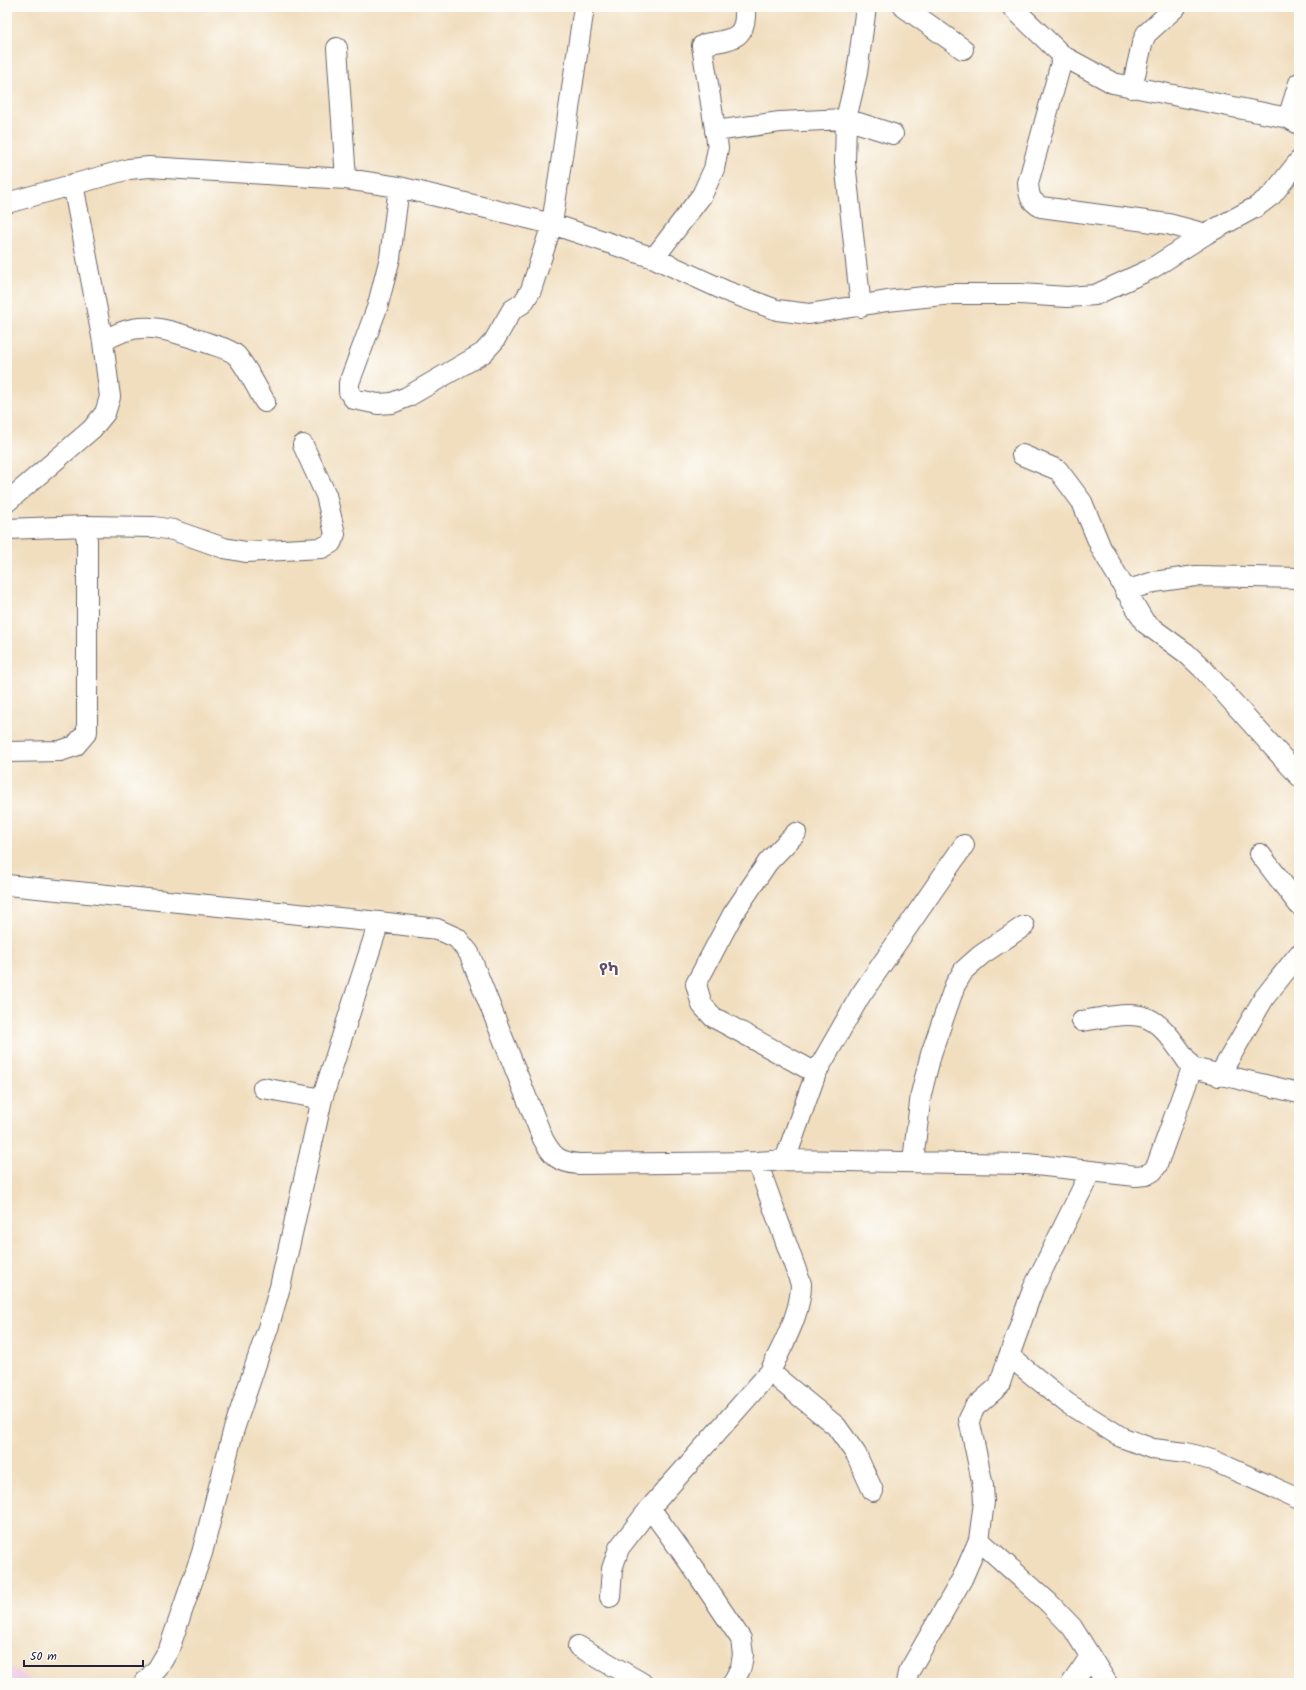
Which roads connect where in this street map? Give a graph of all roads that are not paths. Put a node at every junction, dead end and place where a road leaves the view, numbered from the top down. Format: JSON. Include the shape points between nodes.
{"nodes":[{"id":1,"x":584,"y":7,"type":"edge"},
{"id":2,"x":745,"y":7,"type":"edge"},
{"id":3,"x":866,"y":7,"type":"edge"},
{"id":4,"x":1012,"y":7,"type":"edge"},
{"id":5,"x":1176,"y":7,"type":"edge"},
{"id":6,"x":918,"y":11,"type":"edge"},
{"id":7,"x":337,"y":48,"type":"dead end"},
{"id":8,"x":963,"y":49,"type":"dead end"},
{"id":9,"x":1063,"y":56,"type":"junction"},
{"id":10,"x":1299,"y":83,"type":"edge"},
{"id":11,"x":1132,"y":88,"type":"junction"},
{"id":12,"x":846,"y":119,"type":"junction"},
{"id":13,"x":1294,"y":121,"type":"edge"},
{"id":14,"x":715,"y":131,"type":"junction"},
{"id":15,"x":893,"y":134,"type":"dead end"},
{"id":16,"x":1299,"y":161,"type":"edge"},
{"id":17,"x":346,"y":179,"type":"junction"},
{"id":18,"x":73,"y":184,"type":"junction"},
{"id":19,"x":400,"y":187,"type":"junction"},
{"id":20,"x":7,"y":203,"type":"edge"},
{"id":21,"x":552,"y":224,"type":"junction"},
{"id":22,"x":1206,"y":234,"type":"junction"},
{"id":23,"x":654,"y":258,"type":"junction"},
{"id":24,"x":860,"y":307,"type":"junction"},
{"id":25,"x":103,"y":342,"type":"junction"},
{"id":26,"x":265,"y":402,"type":"dead end"},
{"id":27,"x":303,"y":446,"type":"dead end"},
{"id":28,"x":1022,"y":455,"type":"dead end"},
{"id":29,"x":7,"y":502,"type":"edge"},
{"id":30,"x":84,"y":526,"type":"junction"},
{"id":31,"x":7,"y":529,"type":"edge"},
{"id":32,"x":1299,"y":578,"type":"edge"},
{"id":33,"x":1125,"y":591,"type":"junction"},
{"id":34,"x":7,"y":752,"type":"edge"},
{"id":35,"x":1299,"y":776,"type":"edge"},
{"id":36,"x":796,"y":833,"type":"dead end"},
{"id":37,"x":964,"y":845,"type":"dead end"},
{"id":38,"x":1260,"y":854,"type":"dead end"},
{"id":39,"x":7,"y":884,"type":"edge"},
{"id":40,"x":1299,"y":905,"type":"edge"},
{"id":41,"x":379,"y":922,"type":"junction"},
{"id":42,"x":1024,"y":926,"type":"dead end"},
{"id":43,"x":1299,"y":954,"type":"edge"},
{"id":44,"x":1082,"y":1022,"type":"dead end"},
{"id":45,"x":1192,"y":1068,"type":"junction"},
{"id":46,"x":816,"y":1073,"type":"junction"},
{"id":47,"x":1219,"y":1076,"type":"junction"},
{"id":48,"x":263,"y":1088,"type":"dead end"},
{"id":49,"x":1299,"y":1093,"type":"edge"},
{"id":50,"x":322,"y":1099,"type":"junction"},
{"id":51,"x":785,"y":1160,"type":"junction"},
{"id":52,"x":913,"y":1161,"type":"junction"},
{"id":53,"x":757,"y":1162,"type":"junction"},
{"id":54,"x":1092,"y":1170,"type":"junction"},
{"id":55,"x":1009,"y":1356,"type":"junction"},
{"id":56,"x":770,"y":1372,"type":"junction"},
{"id":57,"x":873,"y":1491,"type":"dead end"},
{"id":58,"x":1299,"y":1499,"type":"edge"},
{"id":59,"x":650,"y":1508,"type":"junction"},
{"id":60,"x":979,"y":1540,"type":"junction"},
{"id":61,"x":610,"y":1597,"type":"dead end"},
{"id":62,"x":578,"y":1646,"type":"dead end"},
{"id":63,"x":1090,"y":1657,"type":"junction"},
{"id":64,"x":911,"y":1680,"type":"edge"},
{"id":65,"x":144,"y":1683,"type":"edge"},
{"id":66,"x":642,"y":1683,"type":"edge"},
{"id":67,"x":733,"y":1683,"type":"edge"},
{"id":68,"x":1072,"y":1683,"type":"edge"},
{"id":69,"x":1107,"y":1683,"type":"edge"}],
"edges":[{"from":1,"to":21,"type":"street"},
{"from":2,"to":14,"type":"street","via":[[745,24],[741,33],[702,46]]},
{"from":3,"to":12,"type":"street","via":[[857,73]]},
{"from":4,"to":9,"type":"street"},
{"from":5,"to":11,"type":"street","via":[[1146,34]]},
{"from":6,"to":8,"type":"street"},
{"from":7,"to":17,"type":"street"},
{"from":9,"to":11,"type":"street","via":[[1113,83]]},
{"from":9,"to":22,"type":"street","via":[[1028,183],[1032,202],[1041,207],[1168,224]]},
{"from":10,"to":13,"type":"street"},
{"from":11,"to":13,"type":"street"},
{"from":12,"to":14,"type":"street","via":[[780,122]]},
{"from":12,"to":15,"type":"street"},
{"from":12,"to":24,"type":"street","via":[[845,162]]},
{"from":14,"to":23,"type":"street","via":[[718,148],[714,169],[707,185]]},
{"from":16,"to":22,"type":"street","via":[[1272,195],[1256,207]]},
{"from":17,"to":18,"type":"street","via":[[149,167],[129,169]]},
{"from":17,"to":19,"type":"street"},
{"from":18,"to":20,"type":"street"},
{"from":18,"to":25,"type":"street"},
{"from":19,"to":21,"type":"street"},
{"from":19,"to":21,"type":"street","via":[[390,258],[377,308],[349,383],[349,392],[354,399],[392,404],[483,353],[494,341],[512,310],[523,303],[531,290]]},
{"from":21,"to":23,"type":"street"},
{"from":22,"to":24,"type":"street","via":[[1151,269],[1095,295],[1067,297],[952,294],[887,301]]},
{"from":23,"to":24,"type":"street","via":[[726,291],[777,310],[809,314]]},
{"from":25,"to":26,"type":"street","via":[[117,332],[132,328],[149,328],[168,330],[225,349],[236,355]]},
{"from":25,"to":29,"type":"street","via":[[110,397],[105,413],[92,429]]},
{"from":27,"to":30,"type":"street","via":[[326,495],[335,534],[331,543],[322,548],[246,552],[224,548],[173,530],[154,527]]},
{"from":28,"to":33,"type":"street","via":[[1058,470],[1082,502],[1101,548]]},
{"from":30,"to":31,"type":"street"},
{"from":30,"to":34,"type":"street","via":[[87,540],[87,732],[75,746],[60,751]]},
{"from":32,"to":33,"type":"street","via":[[1196,576],[1154,582]]},
{"from":33,"to":35,"type":"street","via":[[1145,623],[1202,668]]},
{"from":36,"to":46,"type":"street","via":[[768,862],[733,914],[696,984],[702,1005],[713,1017]]},
{"from":37,"to":46,"type":"street","via":[[860,996]]},
{"from":38,"to":40,"type":"street"},
{"from":39,"to":41,"type":"street"},
{"from":41,"to":50,"type":"street"},
{"from":41,"to":53,"type":"street","via":[[437,929],[457,938],[469,953],[543,1139],[551,1153],[564,1162]]},
{"from":42,"to":52,"type":"street","via":[[981,955],[964,970],[955,985],[930,1054],[921,1094]]},
{"from":43,"to":47,"type":"street","via":[[1264,998]]},
{"from":44,"to":45,"type":"street","via":[[1123,1014],[1139,1014],[1152,1019],[1170,1036]]},
{"from":45,"to":47,"type":"street"},
{"from":45,"to":54,"type":"street","via":[[1153,1171],[1136,1176]]},
{"from":46,"to":51,"type":"street"},
{"from":47,"to":49,"type":"street"},
{"from":48,"to":50,"type":"street"},
{"from":50,"to":65,"type":"street","via":[[280,1287],[233,1432],[202,1553],[169,1649],[158,1668]]},
{"from":51,"to":52,"type":"street"},
{"from":51,"to":53,"type":"street"},
{"from":52,"to":54,"type":"street","via":[[1027,1164]]},
{"from":53,"to":56,"type":"street","via":[[802,1284],[796,1312]]},
{"from":54,"to":55,"type":"street","via":[[1033,1289]]},
{"from":55,"to":58,"type":"street","via":[[1067,1402],[1121,1437],[1153,1449],[1212,1460]]},
{"from":55,"to":60,"type":"street","via":[[999,1386],[975,1407],[969,1419],[983,1486],[984,1502]]},
{"from":56,"to":57,"type":"street","via":[[836,1426],[856,1454]]},
{"from":56,"to":59,"type":"street"},
{"from":59,"to":61,"type":"street","via":[[619,1548],[612,1569]]},
{"from":59,"to":67,"type":"street","via":[[740,1639],[743,1655],[741,1667]]},
{"from":60,"to":63,"type":"street","via":[[1072,1627]]},
{"from":60,"to":64,"type":"street"},
{"from":62,"to":66,"type":"street"},
{"from":63,"to":68,"type":"street"},
{"from":63,"to":69,"type":"street"}]}
